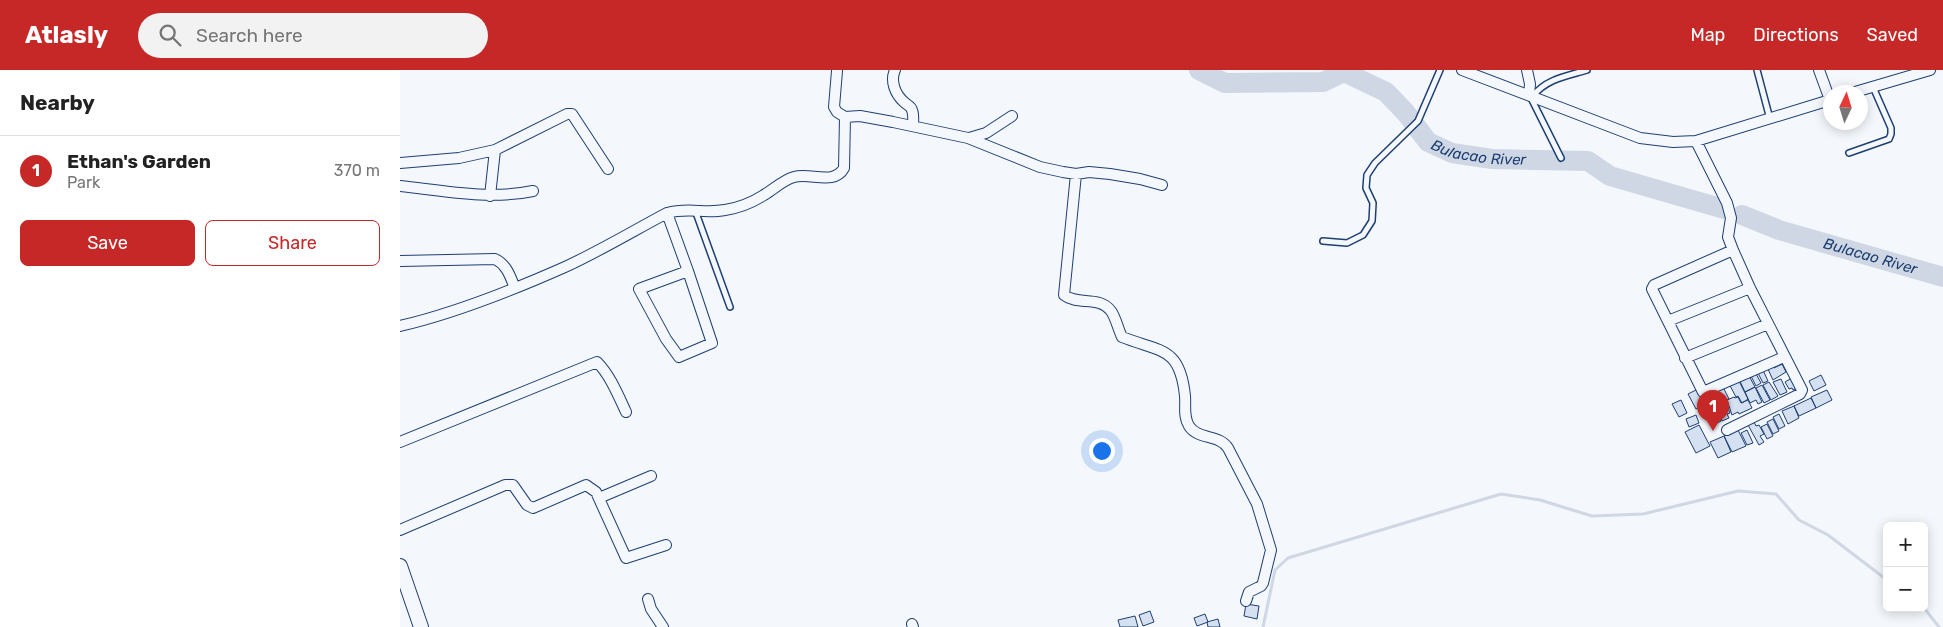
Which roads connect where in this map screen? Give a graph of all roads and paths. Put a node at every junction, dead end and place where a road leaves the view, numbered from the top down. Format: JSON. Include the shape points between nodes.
{"nodes":[{"id":1,"x":895,"y":70,"type":"edge"},
{"id":2,"x":1440,"y":70,"type":"edge"},
{"id":3,"x":1462,"y":70,"type":"edge"},
{"id":4,"x":1527,"y":70,"type":"edge"},
{"id":5,"x":1587,"y":70,"type":"edge"},
{"id":6,"x":1757,"y":70,"type":"edge"},
{"id":7,"x":1819,"y":70,"type":"edge"},
{"id":8,"x":1930,"y":70,"type":"edge"},
{"id":9,"x":837,"y":71,"type":"edge"},
{"id":10,"x":1824,"y":85,"type":"edge"},
{"id":11,"x":1873,"y":87,"type":"junction"},
{"id":12,"x":1868,"y":88,"type":"edge"},
{"id":13,"x":1531,"y":96,"type":"junction"},
{"id":14,"x":1823,"y":102,"type":"edge"},
{"id":15,"x":1012,"y":116,"type":"dead end"},
{"id":16,"x":845,"y":117,"type":"junction"},
{"id":17,"x":1770,"y":119,"type":"junction"},
{"id":18,"x":913,"y":126,"type":"junction"},
{"id":19,"x":968,"y":138,"type":"junction"},
{"id":20,"x":1696,"y":141,"type":"junction"},
{"id":21,"x":495,"y":150,"type":"junction"},
{"id":22,"x":1849,"y":153,"type":"dead end"},
{"id":23,"x":1561,"y":158,"type":"dead end"},
{"id":24,"x":400,"y":163,"type":"edge"},
{"id":25,"x":608,"y":169,"type":"dead end"},
{"id":26,"x":1076,"y":174,"type":"junction"},
{"id":27,"x":1162,"y":185,"type":"dead end"},
{"id":28,"x":400,"y":186,"type":"edge"},
{"id":29,"x":534,"y":192,"type":"dead end"},
{"id":30,"x":490,"y":196,"type":"junction"},
{"id":31,"x":695,"y":210,"type":"junction"},
{"id":32,"x":667,"y":213,"type":"junction"},
{"id":33,"x":1323,"y":241,"type":"dead end"},
{"id":34,"x":1733,"y":250,"type":"junction"},
{"id":35,"x":400,"y":261,"type":"edge"},
{"id":36,"x":688,"y":271,"type":"junction"},
{"id":37,"x":515,"y":288,"type":"junction"},
{"id":38,"x":1750,"y":288,"type":"junction"},
{"id":39,"x":730,"y":306,"type":"dead end"},
{"id":40,"x":1668,"y":321,"type":"junction"},
{"id":41,"x":1768,"y":324,"type":"junction"},
{"id":42,"x":400,"y":326,"type":"edge"},
{"id":43,"x":1784,"y":357,"type":"junction"},
{"id":44,"x":1685,"y":358,"type":"junction"},
{"id":45,"x":626,"y":412,"type":"dead end"},
{"id":46,"x":1727,"y":430,"type":"dead end"},
{"id":47,"x":400,"y":442,"type":"edge"},
{"id":48,"x":651,"y":476,"type":"dead end"},
{"id":49,"x":599,"y":498,"type":"junction"},
{"id":50,"x":400,"y":530,"type":"edge"},
{"id":51,"x":666,"y":545,"type":"dead end"},
{"id":52,"x":400,"y":566,"type":"edge"},
{"id":53,"x":648,"y":599,"type":"dead end"},
{"id":54,"x":1246,"y":601,"type":"dead end"},
{"id":55,"x":421,"y":627,"type":"edge"},
{"id":56,"x":664,"y":627,"type":"edge"}],
"edges":[{"from":1,"to":18,"type":"street","via":[[893,84],[902,100],[911,107]]},
{"from":2,"to":33,"type":"lane","via":[[1418,121],[1367,175],[1366,188],[1373,203],[1372,221],[1363,235],[1347,243]]},
{"from":3,"to":13,"type":"street"},
{"from":4,"to":13,"type":"street"},
{"from":5,"to":13,"type":"lane","via":[[1548,82]]},
{"from":6,"to":17,"type":"lane"},
{"from":7,"to":10,"type":"street"},
{"from":8,"to":11,"type":"street"},
{"from":9,"to":16,"type":"street","via":[[834,107]]},
{"from":11,"to":12,"type":"street"},
{"from":11,"to":22,"type":"lane","via":[[1891,134],[1889,139]]},
{"from":13,"to":20,"type":"street","via":[[1640,138]]},
{"from":13,"to":23,"type":"lane"},
{"from":14,"to":17,"type":"street"},
{"from":15,"to":19,"type":"street","via":[[986,133]]},
{"from":16,"to":18,"type":"street","via":[[860,116]]},
{"from":16,"to":31,"type":"street","via":[[842,174],[831,178],[794,176],[763,196],[736,208]]},
{"from":17,"to":20,"type":"street"},
{"from":18,"to":19,"type":"street"},
{"from":19,"to":26,"type":"street","via":[[1040,166]]},
{"from":20,"to":34,"type":"street","via":[[1727,203],[1731,218],[1728,237]]},
{"from":21,"to":24,"type":"street","via":[[459,158]]},
{"from":21,"to":25,"type":"street","via":[[572,114]]},
{"from":21,"to":30,"type":"street"},
{"from":26,"to":27,"type":"street","via":[[1110,174]]},
{"from":26,"to":54,"type":"street","via":[[1064,295],[1069,299],[1106,305],[1122,337],[1166,352],[1182,376],[1185,418],[1191,428],[1219,439],[1228,448],[1257,504],[1271,550],[1263,583],[1249,592]]},
{"from":28,"to":30,"type":"street"},
{"from":29,"to":30,"type":"street"},
{"from":31,"to":32,"type":"street"},
{"from":31,"to":39,"type":"lane"},
{"from":32,"to":36,"type":"street"},
{"from":32,"to":37,"type":"street","via":[[567,266]]},
{"from":34,"to":38,"type":"street"},
{"from":34,"to":40,"type":"street","via":[[1652,286]]},
{"from":35,"to":37,"type":"street","via":[[495,259],[507,269]]},
{"from":36,"to":36,"type":"street","via":[[712,343],[679,357],[639,289]]},
{"from":37,"to":42,"type":"street"},
{"from":38,"to":40,"type":"street"},
{"from":38,"to":41,"type":"street"},
{"from":40,"to":44,"type":"street"},
{"from":41,"to":43,"type":"street"},
{"from":41,"to":44,"type":"street"},
{"from":43,"to":44,"type":"street","via":[[1703,392]]},
{"from":43,"to":46,"type":"street","via":[[1802,387],[1800,394]]},
{"from":45,"to":47,"type":"street","via":[[614,386],[597,362]]},
{"from":48,"to":49,"type":"street"},
{"from":49,"to":50,"type":"street","via":[[586,485],[532,508],[513,485],[505,485]]},
{"from":49,"to":51,"type":"street","via":[[626,558]]},
{"from":52,"to":55,"type":"street"},
{"from":53,"to":56,"type":"street"}]}
